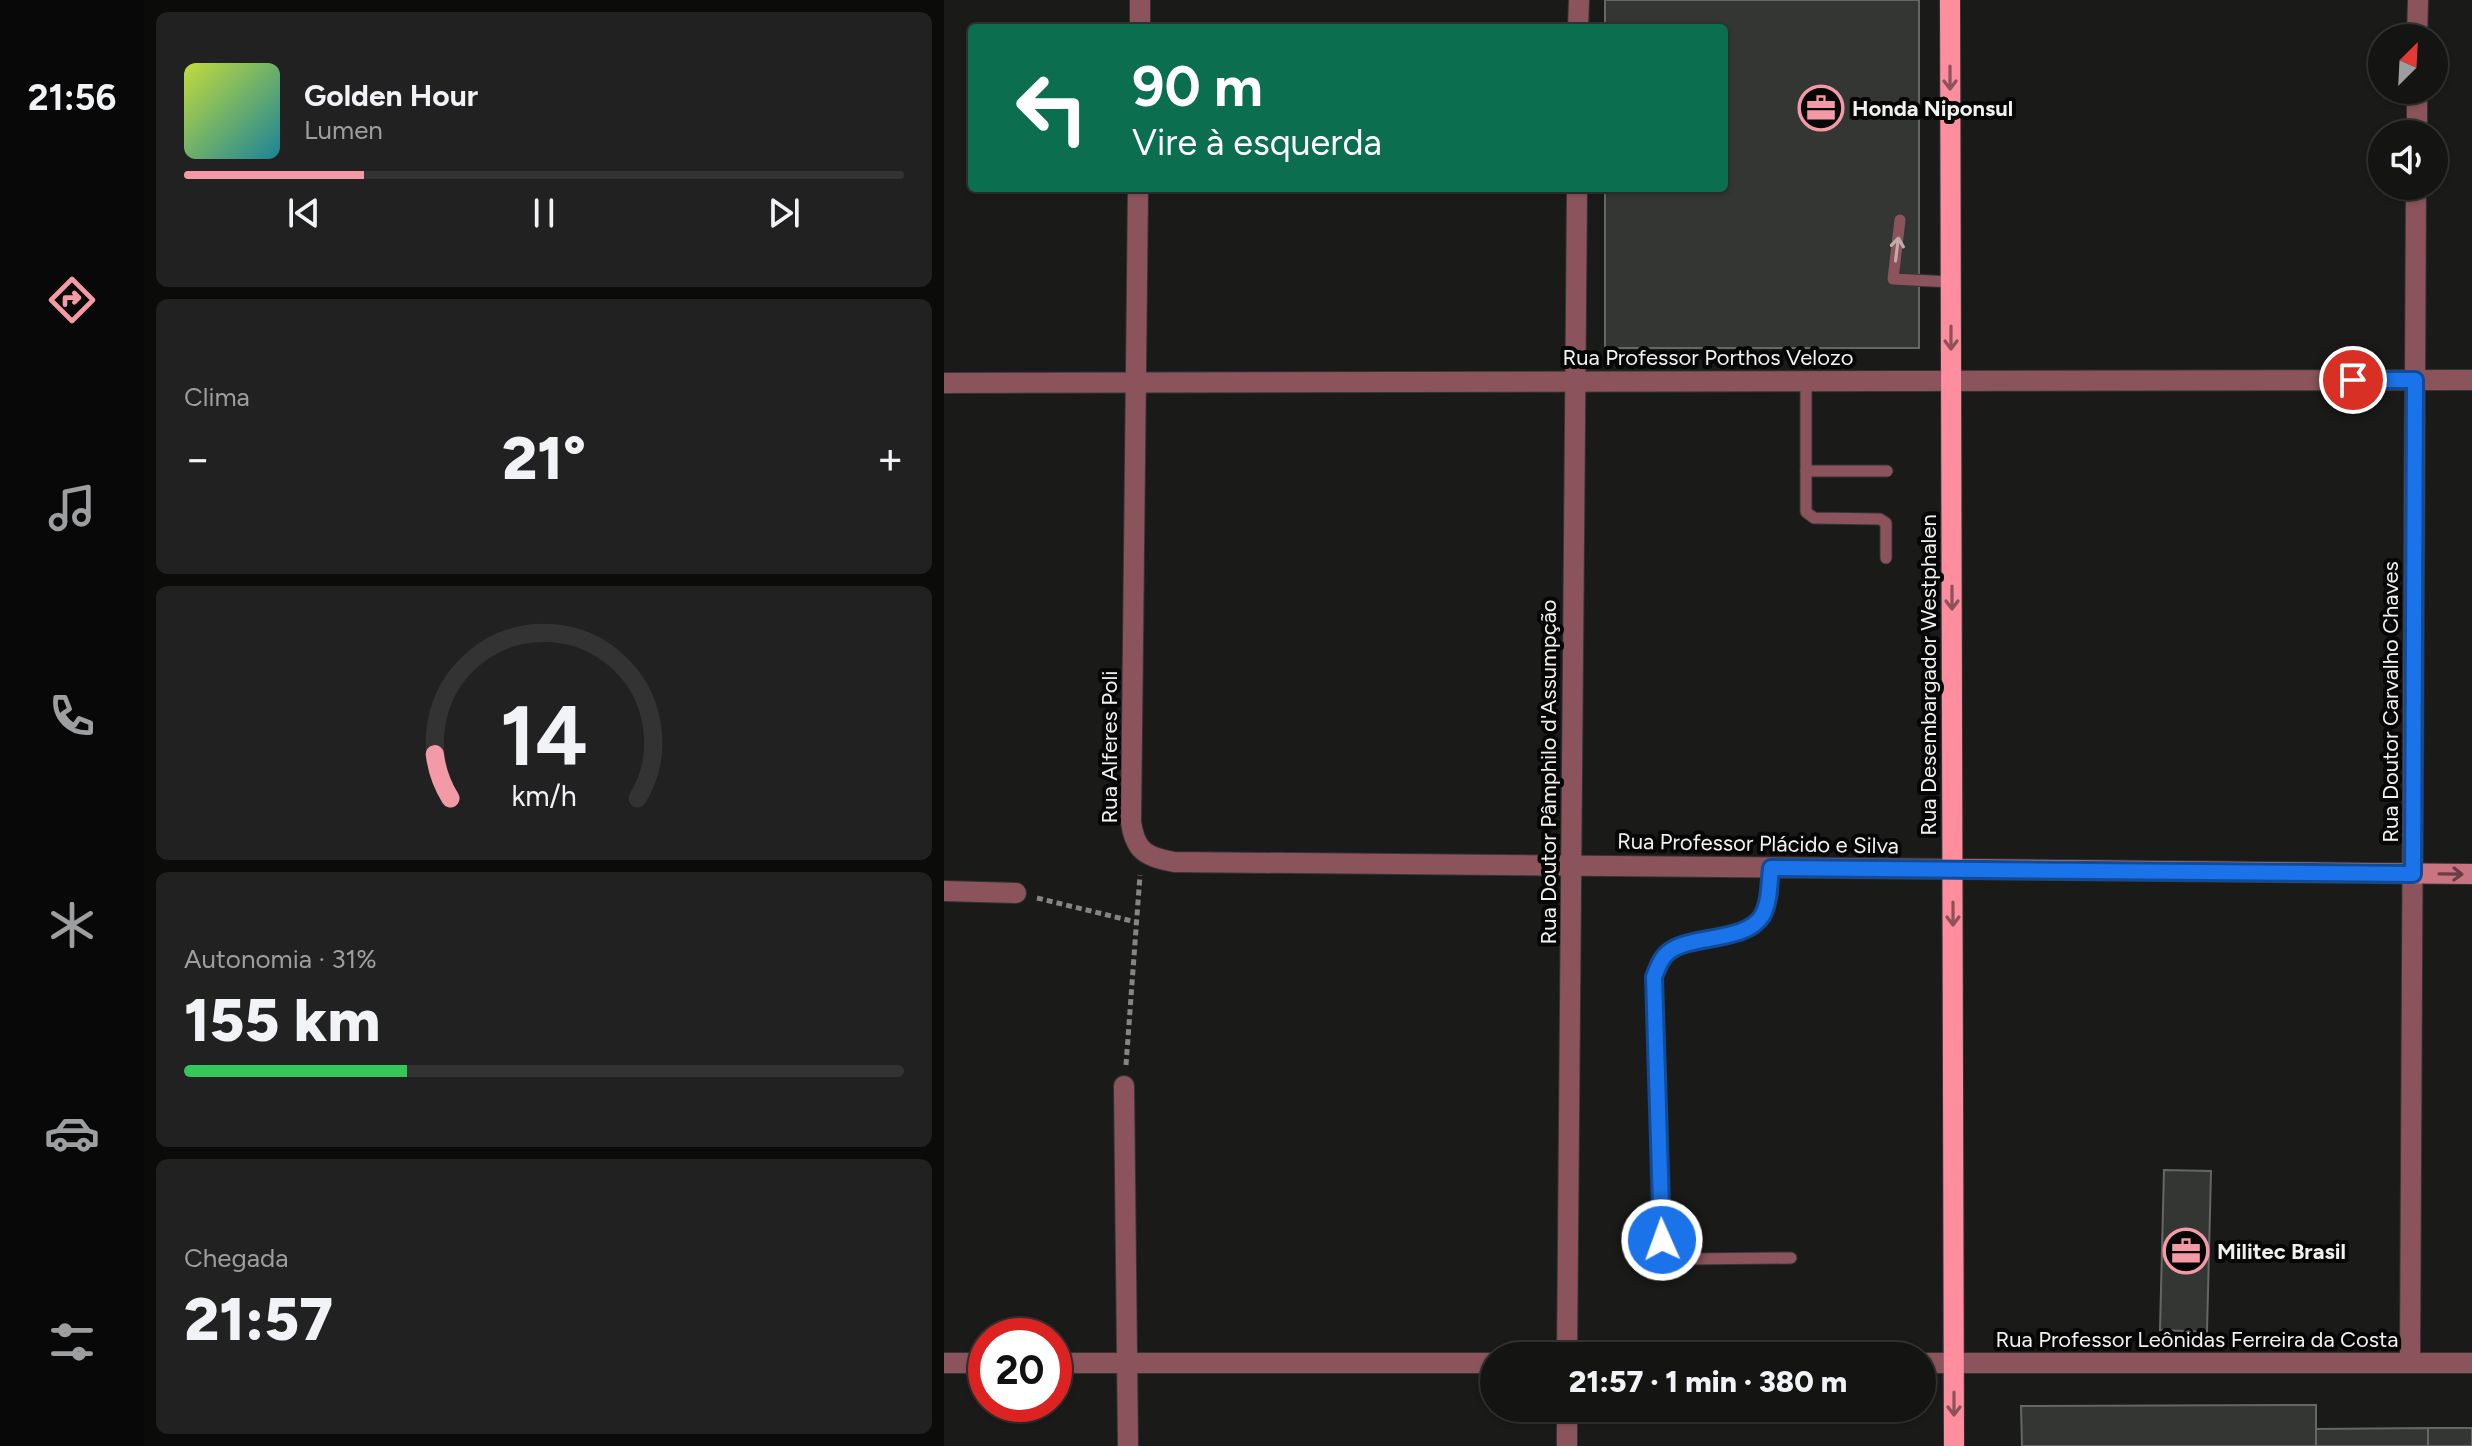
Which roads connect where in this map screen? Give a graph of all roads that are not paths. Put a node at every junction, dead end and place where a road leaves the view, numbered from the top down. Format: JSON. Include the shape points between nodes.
{"nodes":[{"id":1,"x":1140,"y":0,"type":"edge"},
{"id":2,"x":1579,"y":0,"type":"edge"},
{"id":3,"x":1950,"y":0,"type":"edge"},
{"id":4,"x":2418,"y":0,"type":"edge"},
{"id":5,"x":1140,"y":24,"type":"edge"},
{"id":6,"x":1578,"y":24,"type":"edge"},
{"id":7,"x":2417,"y":24,"type":"edge"},
{"id":8,"x":1138,"y":192,"type":"edge"},
{"id":9,"x":1577,"y":192,"type":"edge"},
{"id":10,"x":2416,"y":200,"type":"edge"},
{"id":11,"x":1900,"y":220,"type":"dead end"},
{"id":12,"x":1951,"y":282,"type":"junction"},
{"id":13,"x":2415,"y":380,"type":"junction"},
{"id":14,"x":2472,"y":380,"type":"edge"},
{"id":15,"x":1806,"y":381,"type":"junction"},
{"id":16,"x":1951,"y":381,"type":"junction"},
{"id":17,"x":1575,"y":382,"type":"junction"},
{"id":18,"x":944,"y":383,"type":"edge"},
{"id":19,"x":1136,"y":383,"type":"junction"},
{"id":20,"x":1806,"y":471,"type":"junction"},
{"id":21,"x":1887,"y":471,"type":"dead end"},
{"id":22,"x":1886,"y":558,"type":"dead end"},
{"id":23,"x":1142,"y":851,"type":"joint"},
{"id":24,"x":1571,"y":866,"type":"junction"},
{"id":25,"x":1771,"y":868,"type":"junction"},
{"id":26,"x":1953,"y":869,"type":"junction"},
{"id":27,"x":2413,"y":874,"type":"junction"},
{"id":28,"x":2472,"y":874,"type":"edge"},
{"id":29,"x":944,"y":891,"type":"edge"},
{"id":30,"x":1016,"y":893,"type":"road end"},
{"id":31,"x":1124,"y":1086,"type":"road end"},
{"id":32,"x":1791,"y":1258,"type":"dead end"},
{"id":33,"x":1567,"y":1342,"type":"edge"},
{"id":34,"x":944,"y":1363,"type":"edge"},
{"id":35,"x":968,"y":1363,"type":"edge"},
{"id":36,"x":1072,"y":1363,"type":"edge"},
{"id":37,"x":1127,"y":1363,"type":"junction"},
{"id":38,"x":1480,"y":1363,"type":"edge"},
{"id":39,"x":1936,"y":1363,"type":"edge"},
{"id":40,"x":1954,"y":1363,"type":"junction"},
{"id":41,"x":2410,"y":1363,"type":"junction"},
{"id":42,"x":2472,"y":1363,"type":"edge"},
{"id":43,"x":1567,"y":1422,"type":"edge"},
{"id":44,"x":1128,"y":1446,"type":"edge"},
{"id":45,"x":1567,"y":1446,"type":"edge"},
{"id":46,"x":1954,"y":1446,"type":"edge"}],
"edges":[{"from":1,"to":5,"type":"street"},
{"from":2,"to":6,"type":"street"},
{"from":3,"to":12,"type":"main road","name":"Rua Desembargador Westphalen","one_way":true},
{"from":4,"to":7,"type":"street"},
{"from":8,"to":19,"type":"street","name":"Rua Alferes Poli"},
{"from":9,"to":17,"type":"street","name":"Rua Doutor Pâmphilo d'Assumpção"},
{"from":10,"to":13,"type":"street","name":"Rua Doutor Carvalho Chaves"},
{"from":12,"to":11,"type":"lane","one_way":true,"via":[[1893,279]]},
{"from":12,"to":16,"type":"main road","name":"Rua Desembargador Westphalen","one_way":true},
{"from":13,"to":14,"type":"street","name":"Rua Professor Porthos Velozo"},
{"from":13,"to":16,"type":"street","name":"Rua Professor Porthos Velozo"},
{"from":13,"to":27,"type":"street","name":"Rua Doutor Carvalho Chaves"},
{"from":15,"to":16,"type":"street","name":"Rua Professor Porthos Velozo"},
{"from":15,"to":17,"type":"street","name":"Rua Professor Porthos Velozo"},
{"from":15,"to":20,"type":"lane"},
{"from":16,"to":26,"type":"main road","name":"Rua Desembargador Westphalen","one_way":true},
{"from":17,"to":19,"type":"street","name":"Rua Professor Porthos Velozo"},
{"from":17,"to":24,"type":"street","name":"Rua Doutor Pâmphilo d'Assumpção"},
{"from":18,"to":19,"type":"street","name":"Rua Professor Porthos Velozo"},
{"from":19,"to":23,"type":"street","name":"Rua Alferes Poli","via":[[1131,822]]},
{"from":20,"to":21,"type":"lane"},
{"from":20,"to":22,"type":"lane","via":[[1809,516],[1880,519],[1886,523]]},
{"from":23,"to":24,"type":"street","name":"Rua Professor Plácido e Silva","via":[[1174,862]]},
{"from":24,"to":25,"type":"street","name":"Rua Professor Plácido e Silva"},
{"from":24,"to":33,"type":"street","name":"Rua Doutor Pâmphilo d'Assumpção"},
{"from":25,"to":26,"type":"street","name":"Rua Professor Plácido e Silva"},
{"from":25,"to":32,"type":"lane","via":[[1760,920],[1742,931],[1671,949],[1654,977],[1662,1240],[1671,1253],[1687,1259]]},
{"from":26,"to":27,"type":"street","name":"Rua Professor Plácido e Silva"},
{"from":26,"to":40,"type":"main road","name":"Rua Desembargador Westphalen","one_way":true},
{"from":27,"to":28,"type":"street","name":"Rua Professor Plácido e Silva","one_way":true},
{"from":27,"to":41,"type":"street","name":"Rua Doutor Carvalho Chaves"},
{"from":29,"to":30,"type":"street"},
{"from":31,"to":37,"type":"street"},
{"from":34,"to":35,"type":"street"},
{"from":36,"to":37,"type":"street"},
{"from":37,"to":38,"type":"street"},
{"from":37,"to":44,"type":"street"},
{"from":39,"to":40,"type":"street","name":"Rua Professor Leônidas Ferreira da Costa"},
{"from":40,"to":41,"type":"street","name":"Rua Professor Leônidas Ferreira da Costa"},
{"from":40,"to":46,"type":"main road","name":"Rua Desembargador Westphalen","one_way":true},
{"from":41,"to":42,"type":"street","name":"Rua Professor Leônidas Ferreira da Costa"},
{"from":43,"to":45,"type":"street"}]}
